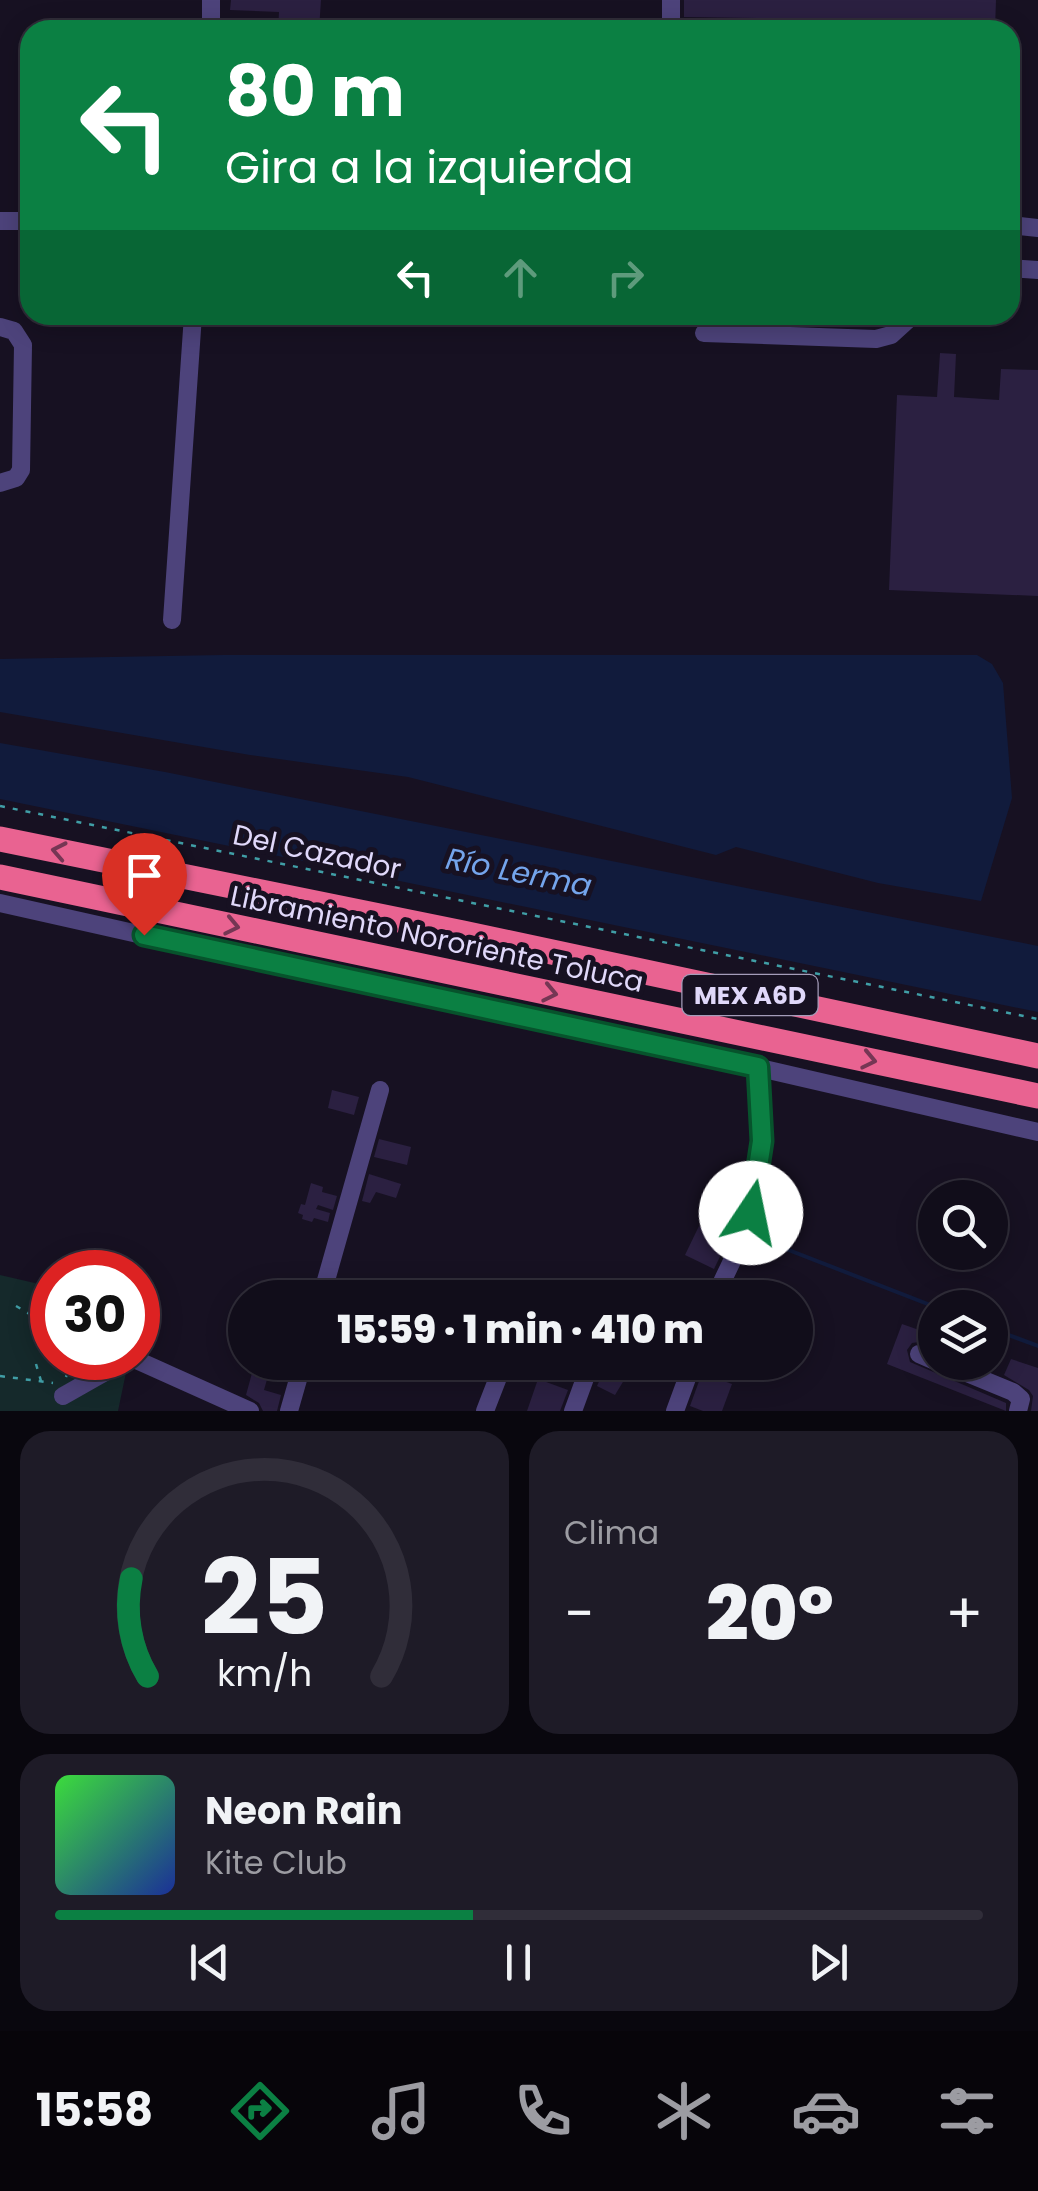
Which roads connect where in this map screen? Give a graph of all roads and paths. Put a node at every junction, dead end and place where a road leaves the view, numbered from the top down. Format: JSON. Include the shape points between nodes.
{"nodes":[{"id":1,"x":193,"y":325,"type":"edge"},
{"id":2,"x":902,"y":325,"type":"edge"},
{"id":3,"x":0,"y":327,"type":"edge"},
{"id":4,"x":704,"y":333,"type":"dead end"},
{"id":5,"x":0,"y":483,"type":"edge"},
{"id":6,"x":172,"y":620,"type":"dead end"},
{"id":7,"x":0,"y":806,"type":"edge"},
{"id":8,"x":0,"y":839,"type":"edge"},
{"id":9,"x":0,"y":878,"type":"edge"},
{"id":10,"x":0,"y":903,"type":"edge"},
{"id":11,"x":1038,"y":1019,"type":"edge"},
{"id":12,"x":1038,"y":1056,"type":"edge"},
{"id":13,"x":758,"y":1067,"type":"junction"},
{"id":14,"x":380,"y":1090,"type":"dead end"},
{"id":15,"x":1038,"y":1096,"type":"edge"},
{"id":16,"x":1038,"y":1132,"type":"edge"},
{"id":17,"x":326,"y":1280,"type":"edge"},
{"id":18,"x":724,"y":1280,"type":"edge"},
{"id":19,"x":16,"y":1306,"type":"dead end"},
{"id":20,"x":30,"y":1314,"type":"edge"},
{"id":21,"x":160,"y":1371,"type":"edge"},
{"id":22,"x":0,"y":1376,"type":"edge"},
{"id":23,"x":65,"y":1380,"type":"edge"},
{"id":24,"x":92,"y":1380,"type":"edge"},
{"id":25,"x":297,"y":1380,"type":"edge"},
{"id":26,"x":497,"y":1380,"type":"edge"},
{"id":27,"x":585,"y":1380,"type":"edge"},
{"id":28,"x":686,"y":1380,"type":"edge"},
{"id":29,"x":983,"y":1380,"type":"edge"},
{"id":30,"x":42,"y":1382,"type":"joint"},
{"id":31,"x":63,"y":1396,"type":"dead end"},
{"id":32,"x":250,"y":1411,"type":"edge"},
{"id":33,"x":289,"y":1411,"type":"edge"},
{"id":34,"x":485,"y":1411,"type":"edge"},
{"id":35,"x":572,"y":1411,"type":"edge"},
{"id":36,"x":675,"y":1411,"type":"edge"},
{"id":37,"x":1018,"y":1411,"type":"edge"}],
"edges":[{"from":1,"to":6,"type":"street"},
{"from":2,"to":4,"type":"street","via":[[876,339]]},
{"from":3,"to":5,"type":"street","via":[[14,330],[23,345],[21,470]]},
{"from":7,"to":11,"type":"path","name":"Del Cazador"},
{"from":12,"to":8,"type":"highway","name":"Libramiento Nororiente Toluca","number":"MEX A6D","one_way":true},
{"from":9,"to":15,"type":"highway","name":"Libramiento Nororiente Toluca","number":"MEX A6D","one_way":true},
{"from":10,"to":13,"type":"street"},
{"from":13,"to":16,"type":"street"},
{"from":13,"to":18,"type":"street","via":[[761,1164],[746,1229]]},
{"from":14,"to":17,"type":"street"},
{"from":19,"to":20,"type":"path"},
{"from":21,"to":32,"type":"street"},
{"from":22,"to":30,"type":"path"},
{"from":23,"to":30,"type":"path"},
{"from":24,"to":31,"type":"street"},
{"from":25,"to":33,"type":"street"},
{"from":26,"to":34,"type":"street"},
{"from":27,"to":35,"type":"street"},
{"from":28,"to":36,"type":"street"},
{"from":29,"to":37,"type":"street","via":[[1021,1398]]}]}
